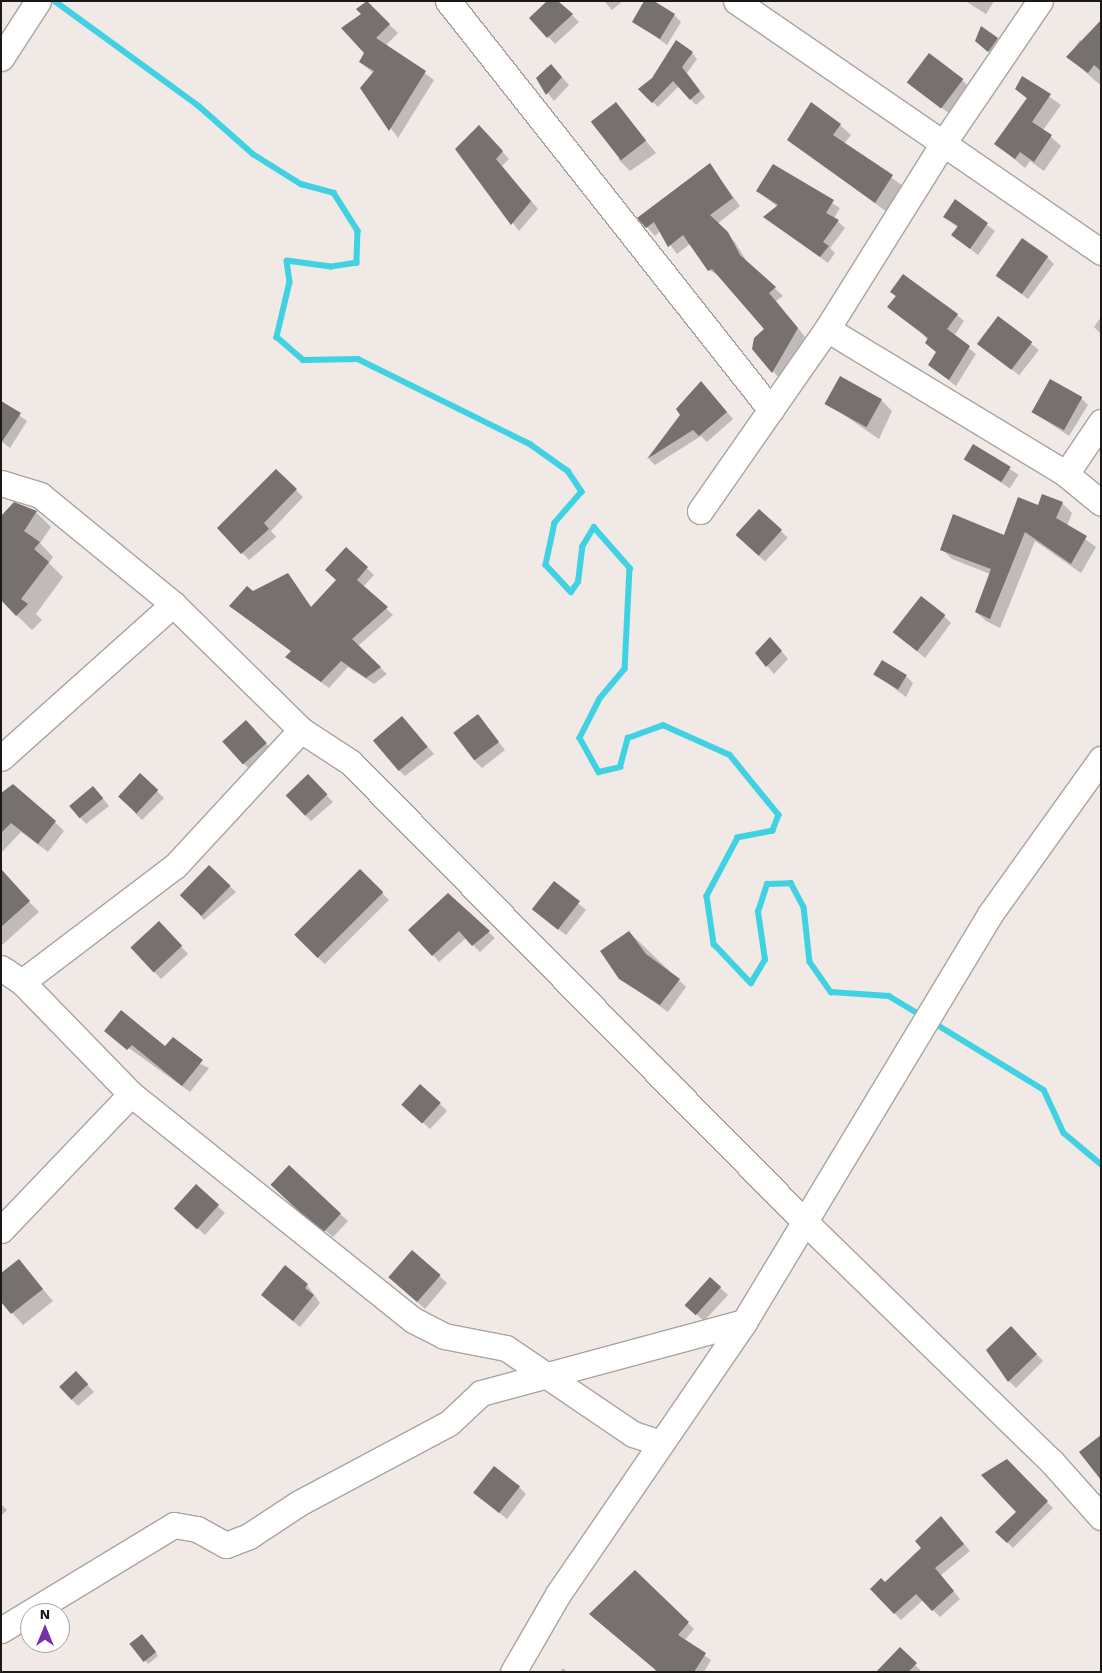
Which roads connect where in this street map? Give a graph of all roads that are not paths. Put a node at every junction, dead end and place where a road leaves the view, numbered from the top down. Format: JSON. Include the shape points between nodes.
{"nodes":[{"id":1,"x":38,"y":1,"type":"edge"},
{"id":2,"x":448,"y":1,"type":"edge"},
{"id":3,"x":736,"y":1,"type":"edge"},
{"id":4,"x":1040,"y":1,"type":"edge"},
{"id":5,"x":1,"y":58,"type":"edge"},
{"id":6,"x":942,"y":145,"type":"junction"},
{"id":7,"x":1101,"y":252,"type":"edge"},
{"id":8,"x":827,"y":329,"type":"junction"},
{"id":9,"x":771,"y":410,"type":"junction"},
{"id":10,"x":1101,"y":422,"type":"edge"},
{"id":11,"x":1066,"y":474,"type":"junction"},
{"id":12,"x":1,"y":483,"type":"edge"},
{"id":13,"x":1101,"y":503,"type":"edge"},
{"id":14,"x":700,"y":511,"type":"dead end"},
{"id":15,"x":173,"y":604,"type":"junction"},
{"id":16,"x":301,"y":730,"type":"junction"},
{"id":17,"x":1,"y":758,"type":"edge"},
{"id":18,"x":1101,"y":760,"type":"edge"},
{"id":19,"x":1,"y":968,"type":"edge"},
{"id":20,"x":22,"y":982,"type":"junction"},
{"id":21,"x":131,"y":1094,"type":"junction"},
{"id":22,"x":803,"y":1220,"type":"junction"},
{"id":23,"x":1,"y":1230,"type":"edge"},
{"id":24,"x":744,"y":1322,"type":"junction"},
{"id":25,"x":545,"y":1376,"type":"junction"},
{"id":26,"x":658,"y":1442,"type":"junction"},
{"id":27,"x":1101,"y":1517,"type":"edge"},
{"id":28,"x":1,"y":1630,"type":"edge"},
{"id":29,"x":513,"y":1672,"type":"edge"}],
"edges":[{"from":1,"to":5,"type":"street"},
{"from":2,"to":9,"type":"street"},
{"from":3,"to":6,"type":"street"},
{"from":4,"to":6,"type":"street"},
{"from":6,"to":7,"type":"street"},
{"from":6,"to":8,"type":"street"},
{"from":8,"to":9,"type":"street"},
{"from":8,"to":11,"type":"street"},
{"from":9,"to":14,"type":"street"},
{"from":10,"to":11,"type":"street"},
{"from":11,"to":13,"type":"street"},
{"from":12,"to":15,"type":"street","via":[[40,495]]},
{"from":15,"to":16,"type":"street"},
{"from":15,"to":17,"type":"street"},
{"from":16,"to":20,"type":"street","via":[[174,866]]},
{"from":16,"to":22,"type":"street","via":[[350,762]]},
{"from":18,"to":22,"type":"street","via":[[990,914]]},
{"from":19,"to":20,"type":"street"},
{"from":20,"to":21,"type":"street"},
{"from":21,"to":23,"type":"street"},
{"from":21,"to":25,"type":"street","via":[[413,1320],[444,1336],[506,1348]]},
{"from":22,"to":24,"type":"street"},
{"from":22,"to":27,"type":"street","via":[[1052,1462]]},
{"from":24,"to":25,"type":"street"},
{"from":24,"to":26,"type":"street"},
{"from":25,"to":26,"type":"street","via":[[633,1434]]},
{"from":25,"to":28,"type":"street","via":[[481,1393],[449,1423],[299,1503],[249,1536],[226,1545],[197,1529],[174,1525]]},
{"from":26,"to":29,"type":"street","via":[[558,1594]]}]}
